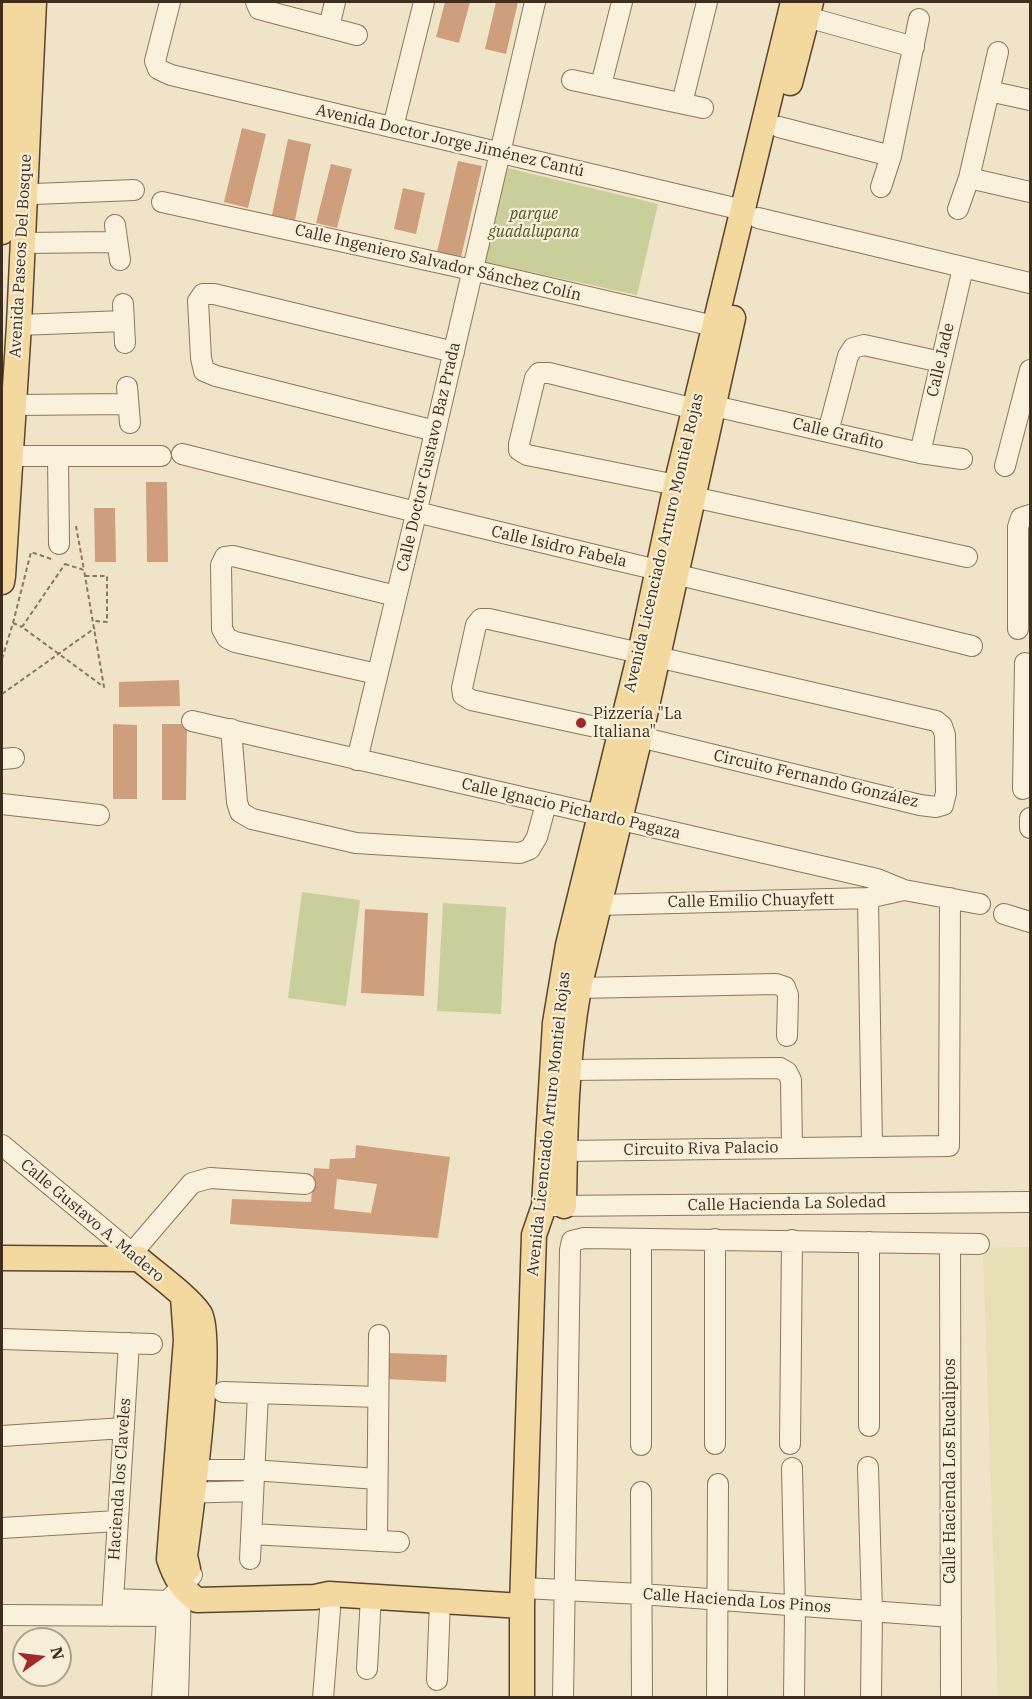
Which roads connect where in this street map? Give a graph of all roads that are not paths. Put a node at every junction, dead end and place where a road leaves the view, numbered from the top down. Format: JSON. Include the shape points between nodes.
{"nodes":[{"id":1,"x":11,"y":2,"type":"edge"},
{"id":2,"x":33,"y":2,"type":"edge"},
{"id":3,"x":170,"y":2,"type":"edge"},
{"id":4,"x":256,"y":2,"type":"edge"},
{"id":5,"x":335,"y":2,"type":"edge"},
{"id":6,"x":424,"y":2,"type":"edge"},
{"id":7,"x":534,"y":2,"type":"edge"},
{"id":8,"x":622,"y":2,"type":"edge"},
{"id":9,"x":707,"y":2,"type":"edge"},
{"id":10,"x":803,"y":7,"type":"edge"},
{"id":11,"x":919,"y":19,"type":"dead end"},
{"id":12,"x":329,"y":27,"type":"junction"},
{"id":13,"x":6,"y":34,"type":"edge"},
{"id":14,"x":357,"y":35,"type":"dead end"},
{"id":15,"x":914,"y":47,"type":"junction"},
{"id":16,"x":998,"y":52,"type":"dead end"},
{"id":17,"x":572,"y":80,"type":"dead end"},
{"id":18,"x":601,"y":86,"type":"junction"},
{"id":19,"x":989,"y":91,"type":"junction"},
{"id":20,"x":1030,"y":100,"type":"edge"},
{"id":21,"x":682,"y":103,"type":"junction"},
{"id":22,"x":703,"y":108,"type":"dead end"},
{"id":23,"x":4,"y":112,"type":"edge"},
{"id":24,"x":393,"y":127,"type":"junction"},
{"id":25,"x":779,"y":127,"type":"junction"},
{"id":26,"x":498,"y":153,"type":"junction"},
{"id":27,"x":891,"y":156,"type":"junction"},
{"id":28,"x":969,"y":178,"type":"junction"},
{"id":29,"x":881,"y":187,"type":"dead end"},
{"id":30,"x":134,"y":190,"type":"dead end"},
{"id":31,"x":1030,"y":192,"type":"edge"},
{"id":32,"x":9,"y":195,"type":"edge"},
{"id":33,"x":162,"y":202,"type":"dead end"},
{"id":34,"x":957,"y":209,"type":"dead end"},
{"id":35,"x":751,"y":214,"type":"junction"},
{"id":36,"x":2,"y":232,"type":"edge"},
{"id":37,"x":117,"y":242,"type":"dead end"},
{"id":38,"x":23,"y":243,"type":"junction"},
{"id":39,"x":963,"y":268,"type":"junction"},
{"id":40,"x":472,"y":270,"type":"junction"},
{"id":41,"x":1030,"y":283,"type":"edge"},
{"id":42,"x":19,"y":325,"type":"junction"},
{"id":43,"x":714,"y":326,"type":"junction"},
{"id":44,"x":125,"y":343,"type":"dead end"},
{"id":45,"x":454,"y":352,"type":"junction"},
{"id":46,"x":940,"y":362,"type":"junction"},
{"id":47,"x":1030,"y":370,"type":"edge"},
{"id":48,"x":14,"y":405,"type":"junction"},
{"id":49,"x":128,"y":405,"type":"dead end"},
{"id":50,"x":704,"y":407,"type":"junction"},
{"id":51,"x":1022,"y":429,"type":"edge"},
{"id":52,"x":435,"y":431,"type":"junction"},
{"id":53,"x":828,"y":432,"type":"junction"},
{"id":54,"x":920,"y":453,"type":"junction"},
{"id":55,"x":182,"y":454,"type":"dead end"},
{"id":56,"x":6,"y":456,"type":"edge"},
{"id":57,"x":58,"y":456,"type":"junction"},
{"id":58,"x":161,"y":456,"type":"dead end"},
{"id":59,"x":962,"y":459,"type":"dead end"},
{"id":60,"x":1005,"y":466,"type":"dead end"},
{"id":61,"x":684,"y":491,"type":"junction"},
{"id":62,"x":416,"y":513,"type":"junction"},
{"id":63,"x":1030,"y":515,"type":"edge"},
{"id":64,"x":60,"y":555,"type":"road end"},
{"id":65,"x":967,"y":557,"type":"dead end"},
{"id":66,"x":667,"y":572,"type":"junction"},
{"id":67,"x":2,"y":582,"type":"edge"},
{"id":68,"x":396,"y":596,"type":"junction"},
{"id":69,"x":1024,"y":607,"type":"edge"},
{"id":70,"x":1018,"y":629,"type":"dead end"},
{"id":71,"x":972,"y":646,"type":"dead end"},
{"id":72,"x":649,"y":655,"type":"junction"},
{"id":73,"x":377,"y":674,"type":"junction"},
{"id":74,"x":1027,"y":676,"type":"edge"},
{"id":75,"x":192,"y":721,"type":"dead end"},
{"id":76,"x":231,"y":729,"type":"junction"},
{"id":77,"x":629,"y":735,"type":"junction"},
{"id":78,"x":357,"y":760,"type":"junction"},
{"id":79,"x":1027,"y":765,"type":"edge"},
{"id":80,"x":1023,"y":789,"type":"dead end"},
{"id":81,"x":2,"y":804,"type":"edge"},
{"id":82,"x":546,"y":804,"type":"junction"},
{"id":83,"x":99,"y":815,"type":"dead end"},
{"id":84,"x":608,"y":818,"type":"junction"},
{"id":85,"x":1030,"y":818,"type":"edge"},
{"id":86,"x":1030,"y":828,"type":"edge"},
{"id":87,"x":904,"y":890,"type":"junction"},
{"id":88,"x":868,"y":898,"type":"junction"},
{"id":89,"x":950,"y":898,"type":"junction"},
{"id":90,"x":980,"y":904,"type":"dead end"},
{"id":91,"x":598,"y":905,"type":"junction"},
{"id":92,"x":1004,"y":914,"type":"dead end"},
{"id":93,"x":1030,"y":922,"type":"edge"},
{"id":94,"x":579,"y":988,"type":"junction"},
{"id":95,"x":787,"y":1036,"type":"dead end"},
{"id":96,"x":568,"y":1070,"type":"junction"},
{"id":97,"x":2,"y":1145,"type":"edge"},
{"id":98,"x":872,"y":1146,"type":"junction"},
{"id":99,"x":792,"y":1148,"type":"junction"},
{"id":100,"x":565,"y":1151,"type":"junction"},
{"id":101,"x":305,"y":1184,"type":"dead end"},
{"id":102,"x":1030,"y":1202,"type":"edge"},
{"id":103,"x":554,"y":1206,"type":"junction"},
{"id":104,"x":715,"y":1239,"type":"junction"},
{"id":105,"x":641,"y":1240,"type":"junction"},
{"id":106,"x":792,"y":1240,"type":"junction"},
{"id":107,"x":869,"y":1242,"type":"junction"},
{"id":108,"x":950,"y":1244,"type":"junction"},
{"id":109,"x":979,"y":1244,"type":"dead end"},
{"id":110,"x":135,"y":1256,"type":"junction"},
{"id":111,"x":2,"y":1258,"type":"edge"},
{"id":112,"x":380,"y":1335,"type":"dead end"},
{"id":113,"x":2,"y":1339,"type":"edge"},
{"id":114,"x":129,"y":1343,"type":"junction"},
{"id":115,"x":152,"y":1344,"type":"dead end"},
{"id":116,"x":223,"y":1392,"type":"dead end"},
{"id":117,"x":258,"y":1394,"type":"junction"},
{"id":118,"x":378,"y":1397,"type":"junction"},
{"id":119,"x":869,"y":1426,"type":"dead end"},
{"id":120,"x":124,"y":1428,"type":"junction"},
{"id":121,"x":2,"y":1436,"type":"edge"},
{"id":122,"x":715,"y":1444,"type":"dead end"},
{"id":123,"x":790,"y":1444,"type":"dead end"},
{"id":124,"x":641,"y":1445,"type":"dead end"},
{"id":125,"x":868,"y":1467,"type":"dead end"},
{"id":126,"x":792,"y":1468,"type":"dead end"},
{"id":127,"x":253,"y":1470,"type":"junction"},
{"id":128,"x":376,"y":1479,"type":"junction"},
{"id":129,"x":185,"y":1481,"type":"junction"},
{"id":130,"x":718,"y":1484,"type":"dead end"},
{"id":131,"x":252,"y":1491,"type":"junction"},
{"id":132,"x":641,"y":1492,"type":"dead end"},
{"id":133,"x":117,"y":1521,"type":"junction"},
{"id":134,"x":2,"y":1528,"type":"edge"},
{"id":135,"x":251,"y":1533,"type":"junction"},
{"id":136,"x":377,"y":1542,"type":"junction"},
{"id":137,"x":399,"y":1542,"type":"dead end"},
{"id":138,"x":250,"y":1559,"type":"dead end"},
{"id":139,"x":563,"y":1590,"type":"junction"},
{"id":140,"x":177,"y":1594,"type":"junction"},
{"id":141,"x":329,"y":1594,"type":"junction"},
{"id":142,"x":641,"y":1594,"type":"junction"},
{"id":143,"x":371,"y":1596,"type":"junction"},
{"id":144,"x":523,"y":1597,"type":"junction"},
{"id":145,"x":440,"y":1600,"type":"junction"},
{"id":146,"x":717,"y":1600,"type":"junction"},
{"id":147,"x":795,"y":1606,"type":"junction"},
{"id":148,"x":112,"y":1607,"type":"junction"},
{"id":149,"x":872,"y":1611,"type":"junction"},
{"id":150,"x":2,"y":1615,"type":"edge"},
{"id":151,"x":951,"y":1617,"type":"junction"},
{"id":152,"x":172,"y":1640,"type":"junction"},
{"id":153,"x":367,"y":1669,"type":"dead end"},
{"id":154,"x":437,"y":1680,"type":"dead end"},
{"id":155,"x":162,"y":1698,"type":"edge"},
{"id":156,"x":178,"y":1698,"type":"edge"},
{"id":157,"x":323,"y":1698,"type":"edge"},
{"id":158,"x":522,"y":1698,"type":"edge"},
{"id":159,"x":562,"y":1698,"type":"edge"},
{"id":160,"x":642,"y":1698,"type":"edge"},
{"id":161,"x":717,"y":1698,"type":"edge"},
{"id":162,"x":794,"y":1698,"type":"edge"},
{"id":163,"x":871,"y":1698,"type":"edge"},
{"id":164,"x":951,"y":1698,"type":"edge"}],
"edges":[{"from":1,"to":13,"type":"main road","name":"Avenida Paseos Del Bosque"},
{"from":2,"to":32,"type":"main road","name":"Avenida Paseos Del Bosque"},
{"from":3,"to":24,"type":"street","name":"Avenida Doctor Jorge Jiménez Cantú","via":[[155,61],[158,69]]},
{"from":4,"to":12,"type":"street","via":[[259,9]]},
{"from":5,"to":12,"type":"street"},
{"from":6,"to":24,"type":"street"},
{"from":7,"to":26,"type":"street","name":"Calle Doctor Gustavo Baz Prada"},
{"from":8,"to":18,"type":"street"},
{"from":9,"to":21,"type":"street"},
{"from":10,"to":15,"type":"street"},
{"from":10,"to":25,"type":"main road","name":"Avenida Licenciado Arturo Montiel Rojas"},
{"from":10,"to":35,"type":"main road","name":"Avenida Licenciado Arturo Montiel Rojas"},
{"from":11,"to":15,"type":"street"},
{"from":12,"to":14,"type":"street"},
{"from":13,"to":23,"type":"main road","name":"Avenida Paseos Del Bosque"},
{"from":15,"to":27,"type":"street"},
{"from":16,"to":19,"type":"street"},
{"from":17,"to":18,"type":"street"},
{"from":18,"to":21,"type":"street"},
{"from":19,"to":20,"type":"street"},
{"from":19,"to":28,"type":"street"},
{"from":21,"to":22,"type":"street"},
{"from":23,"to":32,"type":"main road","name":"Avenida Paseos Del Bosque"},
{"from":24,"to":26,"type":"street","name":"Avenida Doctor Jorge Jiménez Cantú"},
{"from":25,"to":27,"type":"street"},
{"from":25,"to":35,"type":"main road","name":"Avenida Licenciado Arturo Montiel Rojas"},
{"from":26,"to":35,"type":"street","name":"Avenida Doctor Jorge Jiménez Cantú"},
{"from":26,"to":40,"type":"street","name":"Calle Doctor Gustavo Baz Prada"},
{"from":27,"to":29,"type":"street"},
{"from":28,"to":31,"type":"street"},
{"from":28,"to":34,"type":"street"},
{"from":30,"to":32,"type":"street"},
{"from":32,"to":36,"type":"main road","name":"Avenida Paseos Del Bosque"},
{"from":32,"to":38,"type":"main road","name":"Avenida Paseos Del Bosque"},
{"from":33,"to":40,"type":"street","name":"Calle Ingeniero Salvador Sánchez Colín"},
{"from":35,"to":39,"type":"street","name":"Avenida Doctor Jorge Jiménez Cantú"},
{"from":35,"to":43,"type":"main road","name":"Avenida Licenciado Arturo Montiel Rojas"},
{"from":35,"to":50,"type":"main road","name":"Avenida Licenciado Arturo Montiel Rojas"},
{"from":37,"to":38,"type":"street"},
{"from":38,"to":42,"type":"main road","name":"Avenida Paseos Del Bosque"},
{"from":39,"to":41,"type":"street","name":"Avenida Doctor Jorge Jiménez Cantú"},
{"from":39,"to":46,"type":"street","name":"Calle Jade"},
{"from":40,"to":43,"type":"street","name":"Calle Ingeniero Salvador Sánchez Colín"},
{"from":40,"to":45,"type":"street","name":"Calle Doctor Gustavo Baz Prada"},
{"from":42,"to":44,"type":"street","via":[[123,312]]},
{"from":42,"to":48,"type":"main road","name":"Avenida Paseos Del Bosque"},
{"from":43,"to":50,"type":"main road","name":"Avenida Licenciado Arturo Montiel Rojas"},
{"from":45,"to":52,"type":"street","name":"Calle Doctor Gustavo Baz Prada"},
{"from":45,"to":52,"type":"street","via":[[214,294],[203,294],[198,301],[204,371]]},
{"from":46,"to":53,"type":"street","via":[[864,345],[853,348]]},
{"from":46,"to":54,"type":"street","name":"Calle Jade"},
{"from":47,"to":51,"type":"street"},
{"from":48,"to":49,"type":"street"},
{"from":48,"to":56,"type":"main road","name":"Avenida Paseos Del Bosque"},
{"from":50,"to":53,"type":"street","name":"Calle Grafito"},
{"from":50,"to":61,"type":"main road","name":"Avenida Licenciado Arturo Montiel Rojas"},
{"from":50,"to":61,"type":"street","name":"Calle Grafito","via":[[539,374],[519,444],[519,450],[527,455]]},
{"from":51,"to":60,"type":"street"},
{"from":52,"to":62,"type":"street","name":"Calle Doctor Gustavo Baz Prada"},
{"from":53,"to":54,"type":"street","name":"Calle Grafito"},
{"from":54,"to":59,"type":"street","name":"Calle Grafito"},
{"from":55,"to":62,"type":"street","name":"Calle Isidro Fabela"},
{"from":56,"to":57,"type":"street"},
{"from":56,"to":67,"type":"main road","name":"Avenida Paseos Del Bosque"},
{"from":57,"to":58,"type":"street"},
{"from":57,"to":64,"type":"street"},
{"from":61,"to":65,"type":"street"},
{"from":61,"to":66,"type":"main road","name":"Avenida Licenciado Arturo Montiel Rojas"},
{"from":62,"to":66,"type":"street","name":"Calle Isidro Fabela"},
{"from":62,"to":68,"type":"street","name":"Calle Doctor Gustavo Baz Prada"},
{"from":63,"to":69,"type":"street","via":[[1020,518],[1018,527]]},
{"from":66,"to":71,"type":"street","name":"Calle Isidro Fabela"},
{"from":66,"to":72,"type":"main road","name":"Avenida Licenciado Arturo Montiel Rojas"},
{"from":68,"to":73,"type":"street","name":"Calle Doctor Gustavo Baz Prada"},
{"from":68,"to":73,"type":"street","via":[[233,556],[225,557],[221,565],[222,629],[227,638]]},
{"from":69,"to":70,"type":"street"},
{"from":72,"to":77,"type":"main road","name":"Avenida Licenciado Arturo Montiel Rojas"},
{"from":72,"to":77,"type":"street","name":"Circuito Fernando González","via":[[489,619],[481,619],[476,625],[463,695]]},
{"from":72,"to":77,"type":"street","name":"Circuito Fernando González","via":[[936,721],[945,735],[945,799],[943,805],[936,807],[920,805]]},
{"from":73,"to":78,"type":"street","name":"Calle Doctor Gustavo Baz Prada"},
{"from":74,"to":79,"type":"street"},
{"from":75,"to":76,"type":"street","name":"Calle Ignacio Pichardo Pagaza"},
{"from":76,"to":78,"type":"street","name":"Calle Ignacio Pichardo Pagaza"},
{"from":76,"to":82,"type":"street","via":[[237,802],[240,812],[252,819],[356,843],[520,853],[530,849],[537,837]]},
{"from":77,"to":84,"type":"main road","name":"Avenida Licenciado Arturo Montiel Rojas"},
{"from":78,"to":82,"type":"street","name":"Calle Ignacio Pichardo Pagaza"},
{"from":79,"to":80,"type":"street"},
{"from":81,"to":83,"type":"street"},
{"from":82,"to":84,"type":"street","name":"Calle Ignacio Pichardo Pagaza"},
{"from":84,"to":87,"type":"street","name":"Calle Ignacio Pichardo Pagaza","via":[[877,879]]},
{"from":84,"to":91,"type":"main road","name":"Avenida Licenciado Arturo Montiel Rojas"},
{"from":84,"to":103,"type":"main road","name":"Avenida Licenciado Arturo Montiel Rojas","via":[[568,945],[555,1023]]},
{"from":85,"to":86,"type":"street"},
{"from":87,"to":88,"type":"street","name":"Calle Emilio Chuayfett"},
{"from":87,"to":89,"type":"street","name":"Calle Ignacio Pichardo Pagaza"},
{"from":88,"to":91,"type":"street","name":"Calle Emilio Chuayfett"},
{"from":88,"to":98,"type":"street"},
{"from":89,"to":90,"type":"street","name":"Calle Ignacio Pichardo Pagaza"},
{"from":89,"to":98,"type":"street","via":[[949,1146]]},
{"from":91,"to":94,"type":"main road","name":"Avenida Licenciado Arturo Montiel Rojas"},
{"from":92,"to":93,"type":"street"},
{"from":94,"to":95,"type":"street","via":[[776,984],[785,987],[788,995]]},
{"from":94,"to":96,"type":"main road","name":"Avenida Licenciado Arturo Montiel Rojas"},
{"from":96,"to":99,"type":"street","name":"Circuito Riva Palacio","via":[[780,1068],[788,1072],[791,1080]]},
{"from":96,"to":100,"type":"main road","name":"Avenida Licenciado Arturo Montiel Rojas"},
{"from":97,"to":110,"type":"street","name":"Calle Gustavo A. Madero"},
{"from":98,"to":99,"type":"street"},
{"from":99,"to":100,"type":"street","name":"Circuito Riva Palacio"},
{"from":100,"to":103,"type":"main road","name":"Avenida Licenciado Arturo Montiel Rojas"},
{"from":101,"to":110,"type":"street","via":[[201,1179],[192,1183]]},
{"from":102,"to":103,"type":"street","name":"Calle Hacienda La Soledad"},
{"from":103,"to":144,"type":"main road","name":"Avenida Licenciado Arturo Montiel Rojas","via":[[534,1235]]},
{"from":104,"to":105,"type":"street"},
{"from":104,"to":106,"type":"street"},
{"from":104,"to":122,"type":"street"},
{"from":105,"to":124,"type":"street"},
{"from":105,"to":139,"type":"street","name":"Avenida Licenciado Arturo Montiel Rojas","via":[[572,1241]]},
{"from":106,"to":107,"type":"street"},
{"from":106,"to":123,"type":"street"},
{"from":107,"to":108,"type":"street"},
{"from":107,"to":119,"type":"street"},
{"from":108,"to":109,"type":"street"},
{"from":108,"to":151,"type":"street","name":"Calle Hacienda Los Eucaliptos"},
{"from":110,"to":111,"type":"main road"},
{"from":110,"to":129,"type":"main road","name":"Calle Gustavo A. Madero","via":[[183,1297],[201,1316],[204,1328],[204,1378]]},
{"from":112,"to":118,"type":"street"},
{"from":113,"to":114,"type":"street"},
{"from":114,"to":115,"type":"street"},
{"from":114,"to":120,"type":"street","name":"Hacienda los Claveles"},
{"from":116,"to":117,"type":"street"},
{"from":117,"to":118,"type":"street"},
{"from":117,"to":127,"type":"street"},
{"from":118,"to":128,"type":"street"},
{"from":120,"to":121,"type":"street"},
{"from":120,"to":133,"type":"street","name":"Hacienda los Claveles"},
{"from":125,"to":149,"type":"street"},
{"from":126,"to":147,"type":"street"},
{"from":127,"to":128,"type":"street"},
{"from":127,"to":129,"type":"street"},
{"from":127,"to":131,"type":"street"},
{"from":128,"to":136,"type":"street"},
{"from":129,"to":131,"type":"street"},
{"from":129,"to":140,"type":"main road","name":"Calle Gustavo A. Madero","via":[[187,1567]]},
{"from":130,"to":146,"type":"street"},
{"from":131,"to":135,"type":"street"},
{"from":132,"to":142,"type":"street"},
{"from":133,"to":134,"type":"street"},
{"from":133,"to":148,"type":"street","name":"Hacienda los Claveles"},
{"from":135,"to":136,"type":"street"},
{"from":135,"to":138,"type":"street"},
{"from":136,"to":137,"type":"street"},
{"from":139,"to":142,"type":"street","name":"Calle Hacienda Los Pinos"},
{"from":139,"to":144,"type":"street","name":"Calle Hacienda Los Pinos"},
{"from":139,"to":159,"type":"street","name":"Avenida Licenciado Arturo Montiel Rojas"},
{"from":140,"to":141,"type":"main road","name":"Calle Hacienda Los Pinos","via":[[205,1586],[315,1590]]},
{"from":140,"to":148,"type":"street"},
{"from":140,"to":152,"type":"street"},
{"from":140,"to":152,"type":"street"},
{"from":141,"to":143,"type":"main road","name":"Calle Hacienda Los Pinos"},
{"from":141,"to":157,"type":"street"},
{"from":142,"to":146,"type":"street","name":"Calle Hacienda Los Pinos"},
{"from":142,"to":160,"type":"street"},
{"from":143,"to":145,"type":"main road","name":"Calle Hacienda Los Pinos"},
{"from":143,"to":153,"type":"street"},
{"from":144,"to":145,"type":"main road","name":"Calle Hacienda Los Pinos"},
{"from":144,"to":158,"type":"main road","name":"Avenida Licenciado Arturo Montiel Rojas"},
{"from":145,"to":154,"type":"street"},
{"from":146,"to":147,"type":"street","name":"Calle Hacienda Los Pinos"},
{"from":146,"to":161,"type":"street"},
{"from":147,"to":149,"type":"street","name":"Calle Hacienda Los Pinos"},
{"from":147,"to":162,"type":"street"},
{"from":148,"to":150,"type":"street"},
{"from":149,"to":151,"type":"street","name":"Calle Hacienda Los Pinos"},
{"from":149,"to":163,"type":"street"},
{"from":151,"to":164,"type":"street","name":"Calle Hacienda Los Eucaliptos"},
{"from":152,"to":155,"type":"street"},
{"from":152,"to":156,"type":"street"}]}
